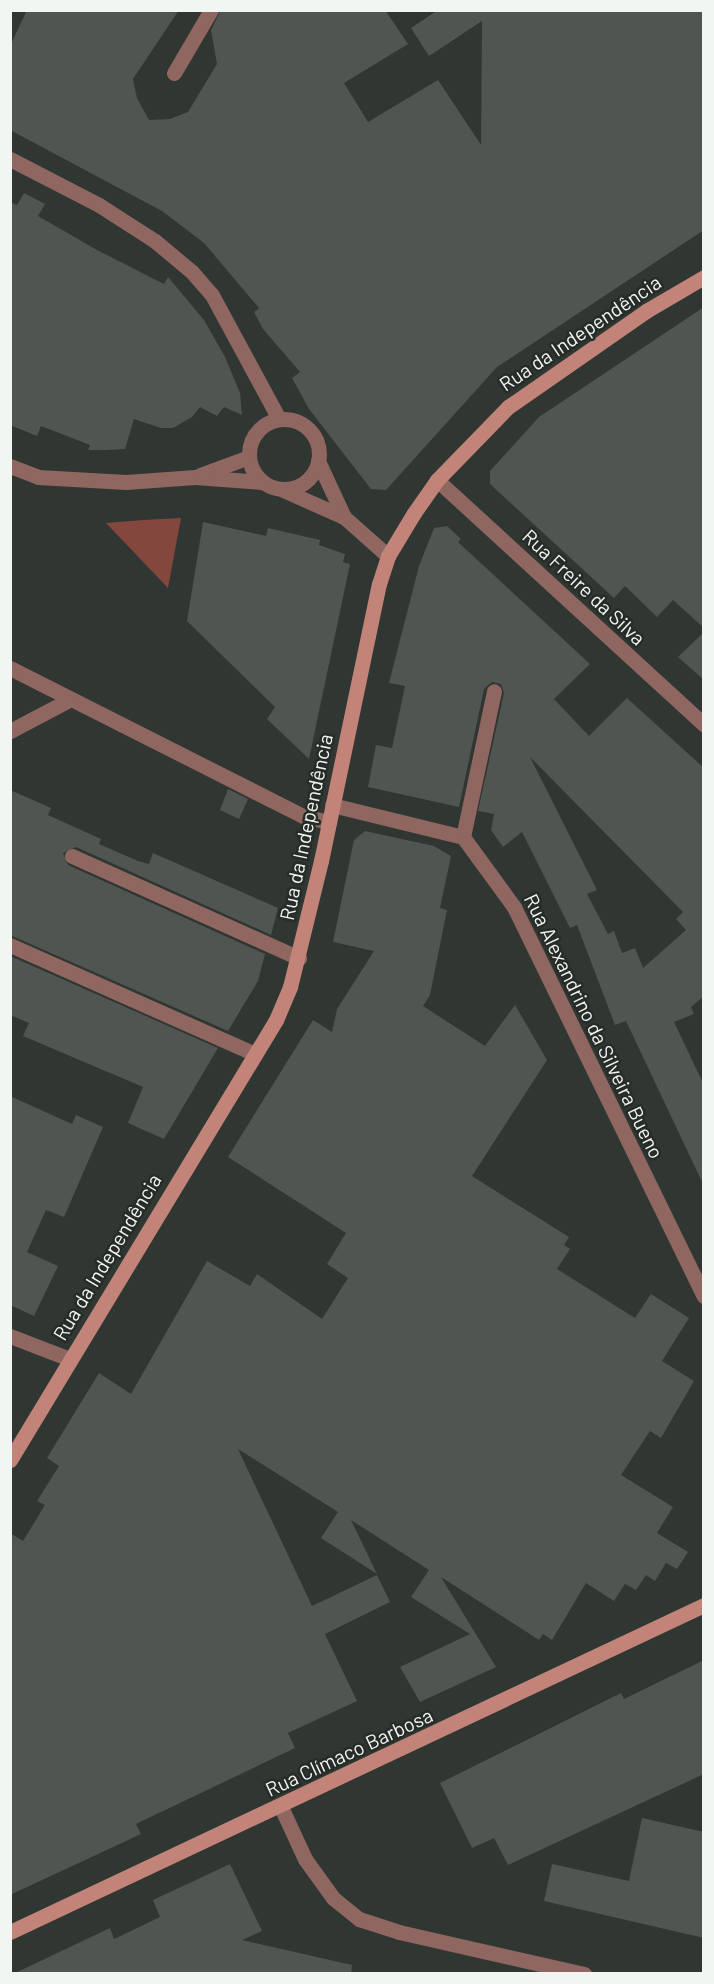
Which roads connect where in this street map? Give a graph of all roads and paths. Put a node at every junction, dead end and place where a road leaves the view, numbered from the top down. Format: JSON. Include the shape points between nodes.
{"nodes":[{"id":1,"x":211,"y":10,"type":"edge"},
{"id":2,"x":174,"y":73,"type":"dead end"},
{"id":3,"x":10,"y":159,"type":"edge"},
{"id":4,"x":704,"y":277,"type":"edge"},
{"id":5,"x":279,"y":419,"type":"junction"},
{"id":6,"x":249,"y":457,"type":"junction"},
{"id":7,"x":318,"y":461,"type":"junction"},
{"id":8,"x":10,"y":466,"type":"edge"},
{"id":9,"x":195,"y":477,"type":"junction"},
{"id":10,"x":437,"y":480,"type":"junction"},
{"id":11,"x":262,"y":482,"type":"junction"},
{"id":12,"x":283,"y":490,"type":"junction"},
{"id":13,"x":344,"y":517,"type":"junction"},
{"id":14,"x":388,"y":556,"type":"junction"},
{"id":15,"x":10,"y":668,"type":"edge"},
{"id":16,"x":494,"y":691,"type":"dead end"},
{"id":17,"x":71,"y":699,"type":"junction"},
{"id":18,"x":704,"y":725,"type":"edge"},
{"id":19,"x":10,"y":731,"type":"edge"},
{"id":20,"x":332,"y":805,"type":"junction"},
{"id":21,"x":329,"y":822,"type":"junction"},
{"id":22,"x":463,"y":837,"type":"junction"},
{"id":23,"x":72,"y":856,"type":"dead end"},
{"id":24,"x":10,"y":945,"type":"edge"},
{"id":25,"x":299,"y":957,"type":"junction"},
{"id":26,"x":255,"y":1054,"type":"junction"},
{"id":27,"x":704,"y":1296,"type":"edge"},
{"id":28,"x":10,"y":1336,"type":"edge"},
{"id":29,"x":70,"y":1359,"type":"junction"},
{"id":30,"x":10,"y":1460,"type":"edge"},
{"id":31,"x":704,"y":1605,"type":"edge"},
{"id":32,"x":281,"y":1807,"type":"junction"},
{"id":33,"x":10,"y":1932,"type":"edge"},
{"id":34,"x":584,"y":1974,"type":"edge"}],
"edges":[{"from":1,"to":2,"type":"street"},
{"from":3,"to":5,"type":"street","via":[[108,211],[155,241],[192,272],[212,295]]},
{"from":4,"to":10,"type":"main road","name":"Rua da Independência","via":[[646,311],[508,407]]},
{"from":5,"to":6,"type":"street","via":[[258,429]]},
{"from":5,"to":7,"type":"street","via":[[309,430],[316,439]]},
{"from":6,"to":9,"type":"street"},
{"from":6,"to":11,"type":"street"},
{"from":7,"to":12,"type":"street","via":[[306,482]]},
{"from":7,"to":13,"type":"street"},
{"from":8,"to":9,"type":"street","via":[[38,477],[126,482]]},
{"from":9,"to":11,"type":"street"},
{"from":10,"to":14,"type":"main road","name":"Rua da Independência"},
{"from":10,"to":18,"type":"street","name":"Rua Freire da Silva"},
{"from":11,"to":12,"type":"street"},
{"from":12,"to":13,"type":"street"},
{"from":13,"to":14,"type":"street"},
{"from":14,"to":20,"type":"main road","name":"Rua da Independência"},
{"from":15,"to":17,"type":"street"},
{"from":16,"to":22,"type":"street"},
{"from":17,"to":19,"type":"street"},
{"from":17,"to":21,"type":"street","via":[[303,816]]},
{"from":20,"to":21,"type":"main road","name":"Rua da Independência"},
{"from":20,"to":22,"type":"street"},
{"from":21,"to":25,"type":"main road","name":"Rua da Independência"},
{"from":22,"to":27,"type":"street","name":"Rua Alexandrino da Silveira Bueno","via":[[514,907]]},
{"from":23,"to":25,"type":"street"},
{"from":24,"to":26,"type":"street"},
{"from":25,"to":26,"type":"main road","name":"Rua da Independência","via":[[276,1020]]},
{"from":26,"to":29,"type":"main road","name":"Rua da Independência"},
{"from":28,"to":29,"type":"street"},
{"from":29,"to":30,"type":"main road","name":"Rua da Independência"},
{"from":31,"to":32,"type":"main road","name":"Rua Clímaco Barbosa"},
{"from":32,"to":33,"type":"main road","name":"Rua Clímaco Barbosa"},
{"from":32,"to":34,"type":"street","via":[[305,1858],[333,1899],[359,1919],[399,1932]]}]}
